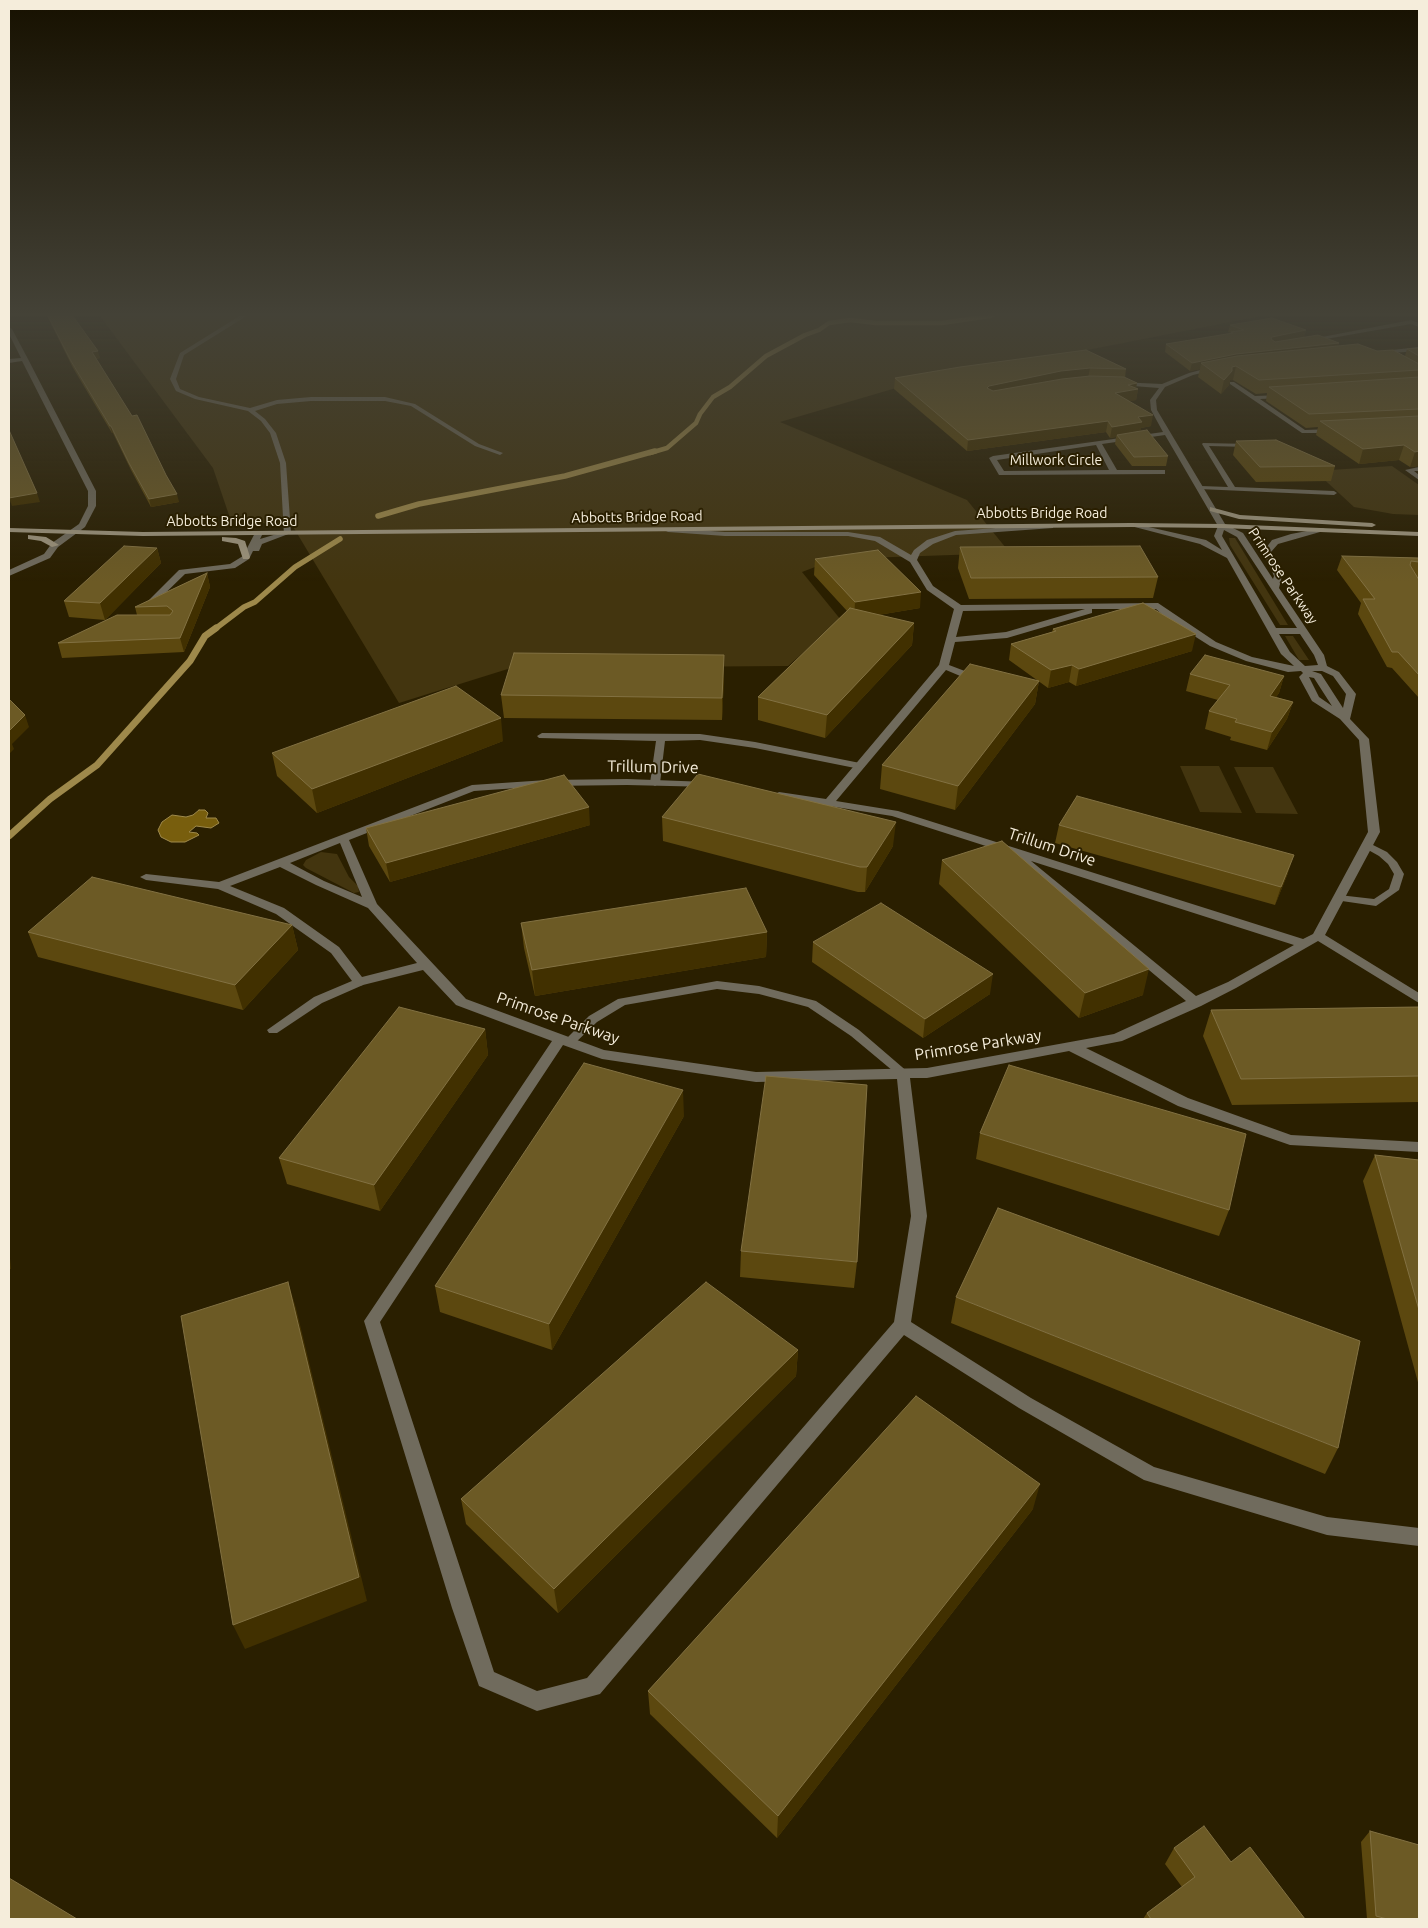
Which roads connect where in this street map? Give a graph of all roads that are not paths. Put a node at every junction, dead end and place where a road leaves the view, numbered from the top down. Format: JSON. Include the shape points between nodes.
{"nodes":[{"id":1,"x":47,"y":402,"type":"edge"},
{"id":2,"x":215,"y":402,"type":"edge"},
{"id":3,"x":277,"y":402,"type":"edge"},
{"id":4,"x":402,"y":402,"type":"edge"},
{"id":5,"x":1153,"y":402,"type":"edge"},
{"id":6,"x":1260,"y":402,"type":"edge"},
{"id":7,"x":250,"y":410,"type":"junction"},
{"id":8,"x":1342,"y":430,"type":"edge"},
{"id":9,"x":1168,"y":433,"type":"junction"},
{"id":10,"x":1098,"y":443,"type":"junction"},
{"id":11,"x":1262,"y":446,"type":"edge"},
{"id":12,"x":500,"y":453,"type":"dead end"},
{"id":13,"x":1419,"y":469,"type":"edge"},
{"id":14,"x":1114,"y":472,"type":"junction"},
{"id":15,"x":1162,"y":472,"type":"dead end"},
{"id":16,"x":1419,"y":478,"type":"edge"},
{"id":17,"x":1201,"y":488,"type":"junction"},
{"id":18,"x":1232,"y":489,"type":"junction"},
{"id":19,"x":1334,"y":493,"type":"dead end"},
{"id":20,"x":1214,"y":509,"type":"junction"},
{"id":21,"x":1052,"y":525,"type":"junction"},
{"id":22,"x":1131,"y":525,"type":"junction"},
{"id":23,"x":1222,"y":526,"type":"junction"},
{"id":24,"x":663,"y":529,"type":"junction"},
{"id":25,"x":9,"y":530,"type":"edge"},
{"id":26,"x":1323,"y":530,"type":"junction"},
{"id":27,"x":72,"y":533,"type":"junction"},
{"id":28,"x":259,"y":533,"type":"junction"},
{"id":29,"x":287,"y":533,"type":"junction"},
{"id":30,"x":1419,"y":533,"type":"edge"},
{"id":31,"x":143,"y":534,"type":"junction"},
{"id":32,"x":9,"y":537,"type":"edge"},
{"id":33,"x":55,"y":545,"type":"junction"},
{"id":34,"x":246,"y":557,"type":"junction"},
{"id":35,"x":913,"y":560,"type":"junction"},
{"id":36,"x":1232,"y":560,"type":"junction"},
{"id":37,"x":9,"y":573,"type":"edge"},
{"id":38,"x":1275,"y":587,"type":"junction"},
{"id":39,"x":1106,"y":606,"type":"junction"},
{"id":40,"x":959,"y":608,"type":"junction"},
{"id":41,"x":140,"y":613,"type":"edge"},
{"id":42,"x":1272,"y":631,"type":"junction"},
{"id":43,"x":1303,"y":631,"type":"junction"},
{"id":44,"x":950,"y":640,"type":"junction"},
{"id":45,"x":944,"y":666,"type":"junction"},
{"id":46,"x":1323,"y":668,"type":"junction"},
{"id":47,"x":1305,"y":670,"type":"junction"},
{"id":48,"x":986,"y":677,"type":"edge"},
{"id":49,"x":1345,"y":719,"type":"junction"},
{"id":50,"x":542,"y":736,"type":"dead end"},
{"id":51,"x":661,"y":738,"type":"junction"},
{"id":52,"x":860,"y":766,"type":"junction"},
{"id":53,"x":655,"y":783,"type":"junction"},
{"id":54,"x":723,"y":786,"type":"edge"},
{"id":55,"x":771,"y":794,"type":"edge"},
{"id":56,"x":828,"y":803,"type":"junction"},
{"id":57,"x":342,"y":838,"type":"junction"},
{"id":58,"x":1367,"y":845,"type":"junction"},
{"id":59,"x":1014,"y":851,"type":"junction"},
{"id":60,"x":280,"y":862,"type":"junction"},
{"id":61,"x":146,"y":877,"type":"dead end"},
{"id":62,"x":220,"y":886,"type":"junction"},
{"id":63,"x":1339,"y":898,"type":"junction"},
{"id":64,"x":372,"y":905,"type":"junction"},
{"id":65,"x":1318,"y":936,"type":"junction"},
{"id":66,"x":1305,"y":944,"type":"junction"},
{"id":67,"x":425,"y":965,"type":"junction"},
{"id":68,"x":360,"y":982,"type":"junction"},
{"id":69,"x":1419,"y":999,"type":"edge"},
{"id":70,"x":1196,"y":1003,"type":"junction"},
{"id":71,"x":272,"y":1030,"type":"dead end"},
{"id":72,"x":565,"y":1040,"type":"junction"},
{"id":73,"x":1070,"y":1046,"type":"junction"},
{"id":74,"x":903,"y":1073,"type":"junction"},
{"id":75,"x":1419,"y":1147,"type":"edge"},
{"id":76,"x":902,"y":1325,"type":"junction"},
{"id":77,"x":1419,"y":1537,"type":"edge"}],
"edges":[{"from":1,"to":27,"type":"street","via":[[92,491],[92,506],[86,520]]},
{"from":2,"to":7,"type":"lane"},
{"from":3,"to":7,"type":"lane"},
{"from":4,"to":12,"type":"lane","via":[[413,404],[477,445]]},
{"from":5,"to":9,"type":"street","via":[[1154,410]]},
{"from":6,"to":8,"type":"lane","via":[[1304,432]]},
{"from":7,"to":29,"type":"lane","via":[[273,433],[283,463]]},
{"from":9,"to":10,"type":"street","name":"Millwork Circle"},
{"from":9,"to":17,"type":"street"},
{"from":10,"to":14,"type":"street","name":"Millwork Circle"},
{"from":10,"to":14,"type":"street","name":"Millwork Circle","via":[[992,458],[1002,473]]},
{"from":11,"to":18,"type":"lane","via":[[1205,444]]},
{"from":13,"to":16,"type":"lane","via":[[1408,470]]},
{"from":14,"to":15,"type":"street","name":"Millwork Circle"},
{"from":17,"to":18,"type":"lane"},
{"from":17,"to":20,"type":"street"},
{"from":18,"to":19,"type":"lane"},
{"from":20,"to":23,"type":"street"},
{"from":20,"to":30,"type":"main road","name":"Abbotts Bridge Road","via":[[1240,517],[1349,522]]},
{"from":21,"to":22,"type":"main road","name":"Abbotts Bridge Road"},
{"from":21,"to":24,"type":"main road","name":"Abbotts Bridge Road"},
{"from":21,"to":35,"type":"street","via":[[954,533],[930,542],[916,552]]},
{"from":22,"to":23,"type":"main road","name":"Abbotts Bridge Road"},
{"from":22,"to":36,"type":"street","name":"Abbotts Bridge Road","via":[[1203,542]]},
{"from":23,"to":26,"type":"main road","name":"Abbotts Bridge Road"},
{"from":23,"to":36,"type":"street","name":"Primrose Parkway","via":[[1218,536]]},
{"from":23,"to":38,"type":"street","name":"Primrose Parkway","via":[[1240,535]]},
{"from":24,"to":29,"type":"main road","name":"Abbotts Bridge Road"},
{"from":24,"to":35,"type":"street","via":[[725,534],[862,536],[892,546]]},
{"from":25,"to":27,"type":"main road","name":"Abbotts Bridge Road"},
{"from":26,"to":30,"type":"main road","name":"Abbotts Bridge Road"},
{"from":26,"to":38,"type":"street","via":[[1275,542],[1267,552],[1278,576]]},
{"from":27,"to":31,"type":"main road","name":"Abbotts Bridge Road"},
{"from":27,"to":33,"type":"street"},
{"from":28,"to":29,"type":"main road","name":"Abbotts Bridge Road"},
{"from":28,"to":31,"type":"main road","name":"Abbotts Bridge Road"},
{"from":28,"to":34,"type":"street"},
{"from":29,"to":34,"type":"street","via":[[268,538]]},
{"from":31,"to":34,"type":"main road","name":"Abbotts Bridge Road","via":[[141,537],[150,539],[236,540],[242,543]]},
{"from":32,"to":33,"type":"main road","via":[[35,537]]},
{"from":33,"to":37,"type":"street","via":[[47,556]]},
{"from":34,"to":41,"type":"street","via":[[232,566],[182,572]]},
{"from":35,"to":40,"type":"street","via":[[930,588]]},
{"from":36,"to":42,"type":"street","name":"Primrose Parkway"},
{"from":38,"to":43,"type":"street","name":"Primrose Parkway"},
{"from":39,"to":40,"type":"street"},
{"from":39,"to":44,"type":"street","via":[[1007,635]]},
{"from":39,"to":47,"type":"street","via":[[1158,606],[1212,644],[1249,659]]},
{"from":40,"to":44,"type":"street"},
{"from":42,"to":43,"type":"street"},
{"from":42,"to":47,"type":"street","name":"Primrose Parkway","via":[[1286,654]]},
{"from":43,"to":46,"type":"street","name":"Primrose Parkway","via":[[1319,655]]},
{"from":44,"to":45,"type":"street"},
{"from":45,"to":48,"type":"street","via":[[968,676]]},
{"from":45,"to":52,"type":"street"},
{"from":46,"to":47,"type":"street"},
{"from":46,"to":49,"type":"street","name":"Primrose Parkway","via":[[1336,674],[1351,694]]},
{"from":47,"to":49,"type":"street","name":"Primrose Parkway","via":[[1318,676]]},
{"from":47,"to":49,"type":"street","name":"Primrose Parkway","via":[[1304,677],[1315,699]]},
{"from":49,"to":58,"type":"street","name":"Primrose Parkway","via":[[1364,740],[1374,832]]},
{"from":50,"to":51,"type":"lane"},
{"from":51,"to":52,"type":"lane","via":[[700,737]]},
{"from":51,"to":53,"type":"lane"},
{"from":52,"to":56,"type":"street"},
{"from":53,"to":54,"type":"street","name":"Trillum Drive"},
{"from":53,"to":57,"type":"street","name":"Trillum Drive","via":[[547,783],[472,788]]},
{"from":55,"to":56,"type":"street","name":"Trillum Drive"},
{"from":56,"to":59,"type":"street","name":"Trillum Drive","via":[[894,813]]},
{"from":57,"to":60,"type":"street","name":"Trillum Drive"},
{"from":57,"to":64,"type":"street","name":"Primrose Parkway"},
{"from":58,"to":63,"type":"street","name":"Primrose Parkway"},
{"from":58,"to":63,"type":"lane","via":[[1392,862],[1399,874],[1394,890],[1376,903]]},
{"from":59,"to":66,"type":"street","name":"Trillum Drive"},
{"from":59,"to":70,"type":"street"},
{"from":60,"to":62,"type":"street","name":"Trillum Drive"},
{"from":60,"to":64,"type":"street","name":"Primrose Parkway"},
{"from":61,"to":62,"type":"street","name":"Trillum Drive"},
{"from":62,"to":68,"type":"street","via":[[280,911],[335,950]]},
{"from":63,"to":65,"type":"street","name":"Primrose Parkway"},
{"from":64,"to":67,"type":"street","name":"Primrose Parkway"},
{"from":65,"to":66,"type":"street","name":"Primrose Parkway"},
{"from":65,"to":69,"type":"street"},
{"from":66,"to":70,"type":"street","name":"Primrose Parkway"},
{"from":67,"to":68,"type":"street"},
{"from":67,"to":72,"type":"street","name":"Primrose Parkway","via":[[461,1002]]},
{"from":68,"to":71,"type":"lane","via":[[318,1000]]},
{"from":70,"to":73,"type":"street","name":"Primrose Parkway","via":[[1118,1038]]},
{"from":72,"to":74,"type":"street","name":"Primrose Parkway","via":[[602,1054],[756,1077]]},
{"from":72,"to":74,"type":"lane","via":[[622,1002],[717,985],[759,990],[812,1004],[855,1033]]},
{"from":72,"to":76,"type":"street","via":[[372,1321],[486,1679],[537,1701],[593,1687]]},
{"from":73,"to":74,"type":"street","name":"Primrose Parkway","via":[[926,1073]]},
{"from":73,"to":75,"type":"street","via":[[1183,1102],[1290,1140]]},
{"from":74,"to":76,"type":"street","via":[[919,1216]]},
{"from":76,"to":77,"type":"street","via":[[1025,1403],[1150,1474],[1328,1526]]}]}
